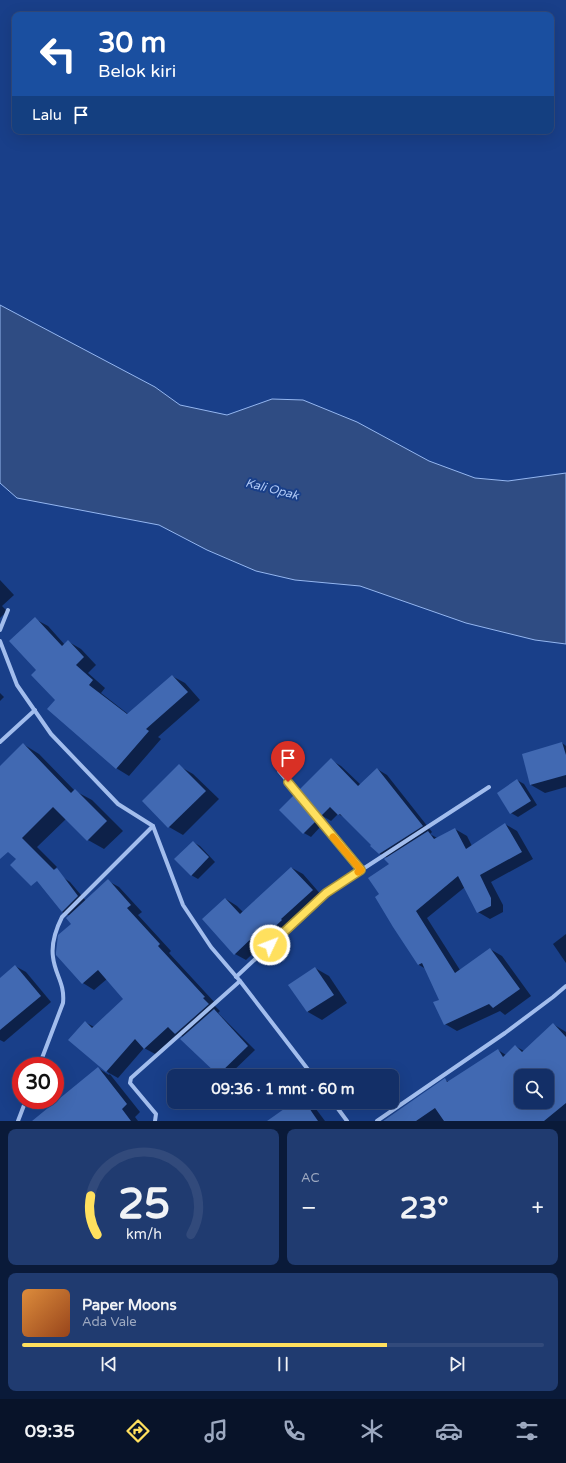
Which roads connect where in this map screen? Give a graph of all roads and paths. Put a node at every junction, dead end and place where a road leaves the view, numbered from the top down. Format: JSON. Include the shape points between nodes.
{"nodes":[{"id":1,"x":8,"y":610,"type":"dead end"},
{"id":2,"x":0,"y":630,"type":"edge"},
{"id":3,"x":0,"y":641,"type":"edge"},
{"id":4,"x":35,"y":710,"type":"junction"},
{"id":5,"x":0,"y":742,"type":"edge"},
{"id":6,"x":279,"y":771,"type":"dead end"},
{"id":7,"x":489,"y":787,"type":"dead end"},
{"id":8,"x":153,"y":826,"type":"junction"},
{"id":9,"x":361,"y":870,"type":"junction"},
{"id":10,"x":236,"y":977,"type":"junction"},
{"id":11,"x":240,"y":981,"type":"junction"},
{"id":12,"x":566,"y":986,"type":"edge"},
{"id":13,"x":42,"y":1057,"type":"edge"},
{"id":14,"x":308,"y":1069,"type":"edge"},
{"id":15,"x":23,"y":1109,"type":"edge"},
{"id":16,"x":338,"y":1109,"type":"edge"},
{"id":17,"x":18,"y":1121,"type":"edge"},
{"id":18,"x":155,"y":1121,"type":"edge"},
{"id":19,"x":347,"y":1121,"type":"edge"},
{"id":20,"x":377,"y":1121,"type":"edge"}],
"edges":[{"from":1,"to":2,"type":"street"},
{"from":3,"to":4,"type":"street","via":[[17,685]]},
{"from":4,"to":5,"type":"street"},
{"from":4,"to":8,"type":"street","via":[[51,734],[118,804]]},
{"from":6,"to":9,"type":"street"},
{"from":7,"to":9,"type":"street"},
{"from":8,"to":10,"type":"street","via":[[183,905],[211,947]]},
{"from":8,"to":13,"type":"street","via":[[62,917],[56,928],[53,957],[64,993],[63,1003]]},
{"from":9,"to":10,"type":"street","via":[[326,893]]},
{"from":10,"to":11,"type":"street"},
{"from":11,"to":14,"type":"street"},
{"from":11,"to":18,"type":"street","via":[[131,1078],[130,1083],[156,1114]]},
{"from":12,"to":20,"type":"street","via":[[505,1033]]},
{"from":15,"to":17,"type":"street"},
{"from":16,"to":19,"type":"street"}]}
